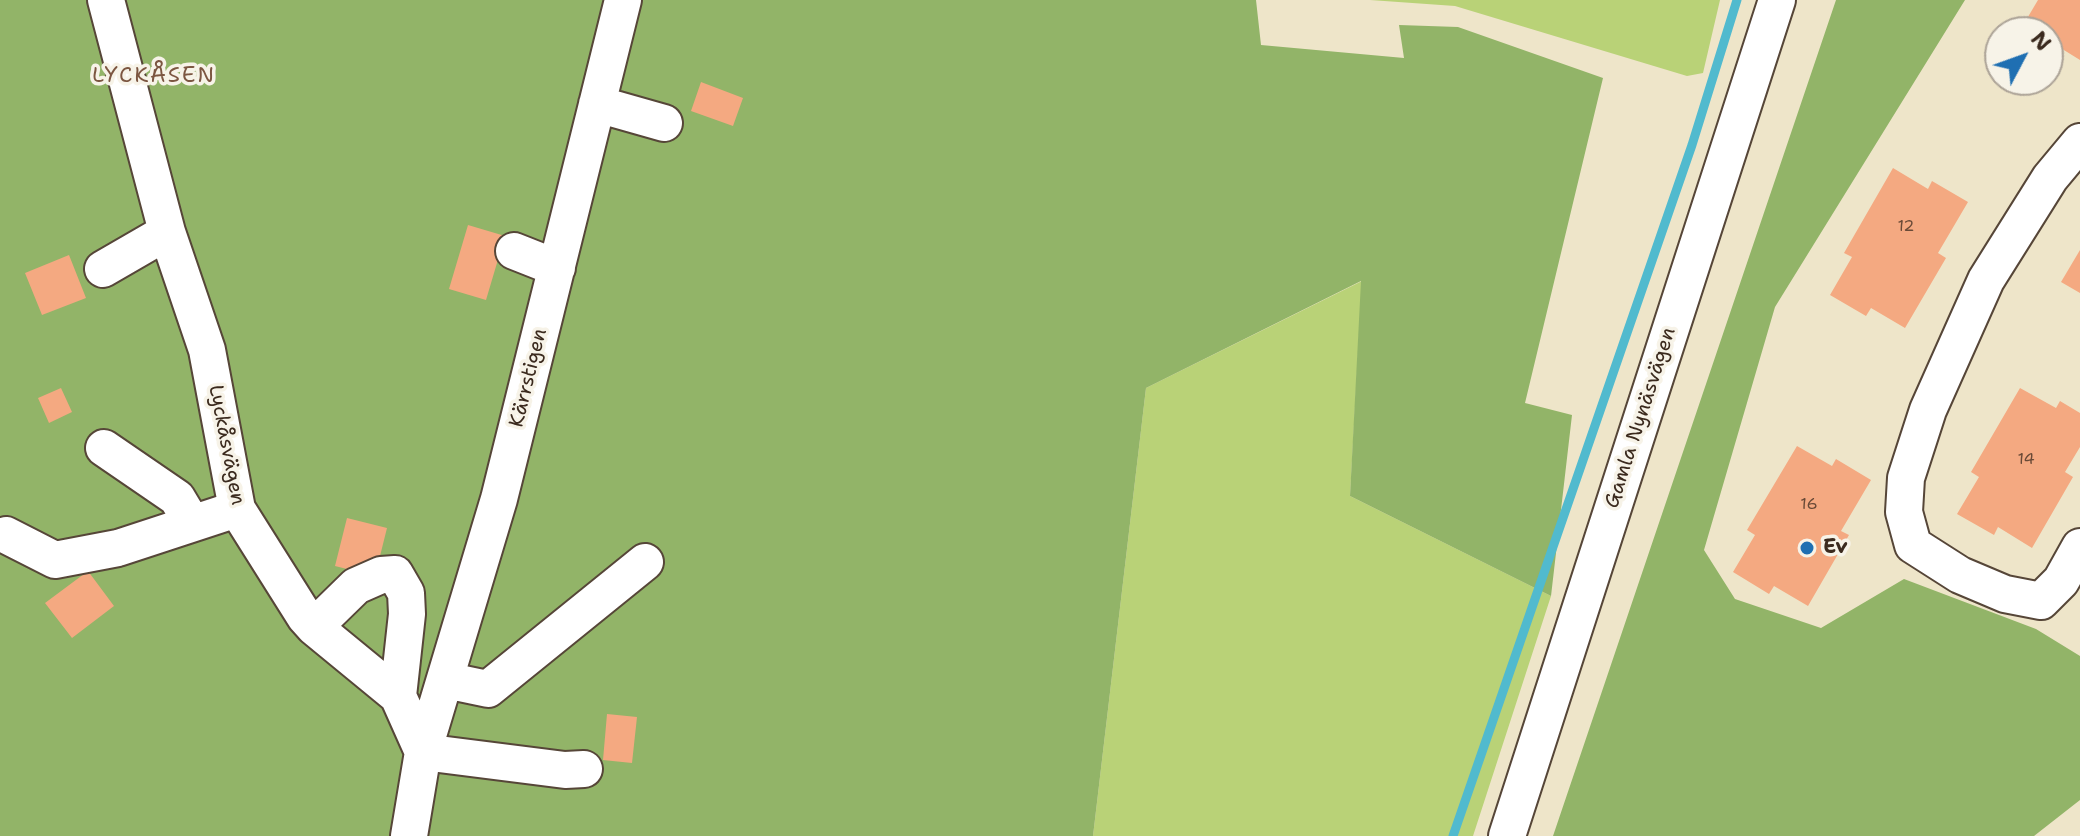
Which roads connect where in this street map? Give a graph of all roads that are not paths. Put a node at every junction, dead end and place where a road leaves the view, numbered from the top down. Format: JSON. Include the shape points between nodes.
{"nodes":[{"id":1,"x":106,"y":0,"type":"edge"},
{"id":2,"x":623,"y":0,"type":"edge"},
{"id":3,"x":1777,"y":0,"type":"edge"},
{"id":4,"x":597,"y":104,"type":"junction"},
{"id":5,"x":664,"y":123,"type":"dead end"},
{"id":6,"x":2080,"y":142,"type":"edge"},
{"id":7,"x":167,"y":232,"type":"junction"},
{"id":8,"x":514,"y":251,"type":"dead end"},
{"id":9,"x":557,"y":268,"type":"junction"},
{"id":10,"x":103,"y":269,"type":"dead end"},
{"id":11,"x":104,"y":448,"type":"dead end"},
{"id":12,"x":237,"y":509,"type":"junction"},
{"id":13,"x":192,"y":523,"type":"junction"},
{"id":14,"x":6,"y":535,"type":"dead end"},
{"id":15,"x":2080,"y":547,"type":"edge"},
{"id":16,"x":645,"y":562,"type":"dead end"},
{"id":17,"x":314,"y":627,"type":"junction"},
{"id":18,"x":445,"y":680,"type":"junction"},
{"id":19,"x":398,"y":696,"type":"junction"},
{"id":20,"x":423,"y":752,"type":"junction"},
{"id":21,"x":584,"y":769,"type":"dead end"},
{"id":22,"x":409,"y":836,"type":"edge"},
{"id":23,"x":1507,"y":836,"type":"edge"}],
"edges":[{"from":1,"to":7,"type":"street","name":"Lyckåsvägen"},
{"from":2,"to":4,"type":"street","name":"Kärrstigen"},
{"from":3,"to":23,"type":"street","name":"Gamla Nynäsvägen"},
{"from":4,"to":5,"type":"street"},
{"from":4,"to":9,"type":"street","name":"Kärrstigen"},
{"from":6,"to":15,"type":"street","via":[[2050,178],[1986,280],[1928,410],[1906,478],[1904,512],[1913,545],[1960,575],[2005,594],[2041,601],[2061,581]]},
{"from":7,"to":10,"type":"street"},
{"from":7,"to":12,"type":"street","name":"Lyckåsvägen","via":[[207,350]]},
{"from":8,"to":9,"type":"street"},
{"from":9,"to":18,"type":"street","name":"Kärrstigen","via":[[499,499]]},
{"from":11,"to":13,"type":"street","via":[[177,498]]},
{"from":12,"to":13,"type":"street"},
{"from":12,"to":17,"type":"street","name":"Lyckåsvägen"},
{"from":13,"to":14,"type":"street","via":[[118,548],[55,560]]},
{"from":16,"to":18,"type":"street","via":[[488,689]]},
{"from":17,"to":19,"type":"street","name":"Lyckåsvägen"},
{"from":17,"to":19,"type":"street","via":[[356,586],[395,574],[406,593],[407,614]]},
{"from":18,"to":20,"type":"street","name":"Kärrstigen"},
{"from":19,"to":20,"type":"street","name":"Lyckåsvägen"},
{"from":20,"to":21,"type":"street"},
{"from":20,"to":22,"type":"street"}]}
